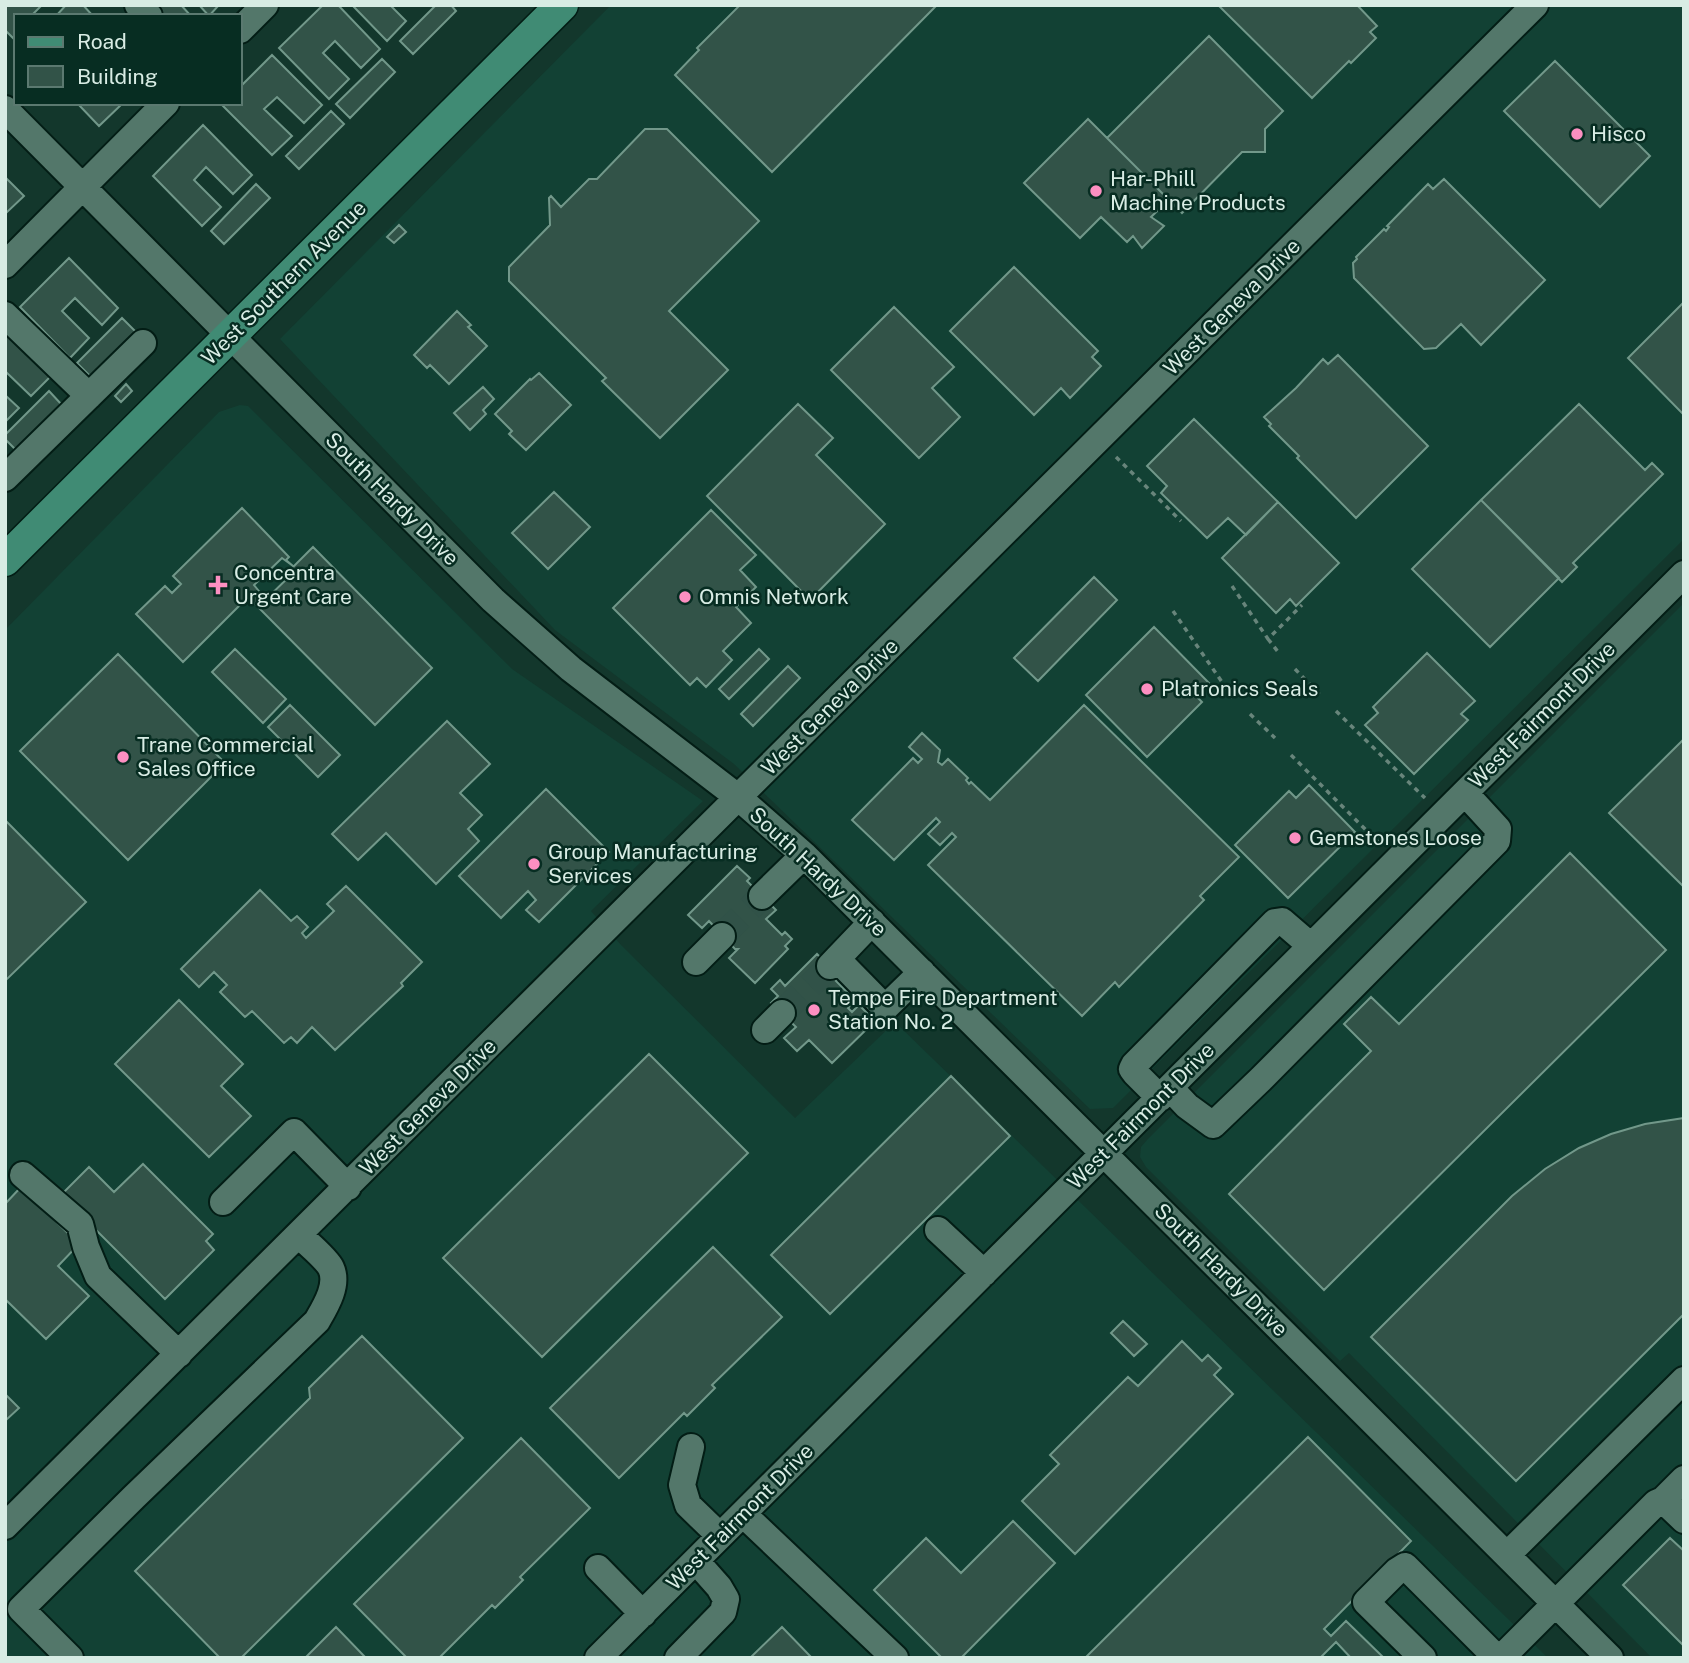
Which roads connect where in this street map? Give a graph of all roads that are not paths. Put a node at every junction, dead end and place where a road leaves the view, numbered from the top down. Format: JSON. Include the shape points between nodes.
{"nodes":[{"id":1,"x":265,"y":5,"type":"edge"},
{"id":2,"x":562,"y":5,"type":"edge"},
{"id":3,"x":1535,"y":5,"type":"edge"},
{"id":4,"x":242,"y":28,"type":"edge"},
{"id":5,"x":164,"y":105,"type":"edge"},
{"id":6,"x":5,"y":109,"type":"edge"},
{"id":7,"x":82,"y":188,"type":"junction"},
{"id":8,"x":5,"y":265,"type":"edge"},
{"id":9,"x":5,"y":315,"type":"edge"},
{"id":10,"x":230,"y":337,"type":"junction"},
{"id":11,"x":144,"y":343,"type":"dead end"},
{"id":12,"x":89,"y":396,"type":"junction"},
{"id":13,"x":5,"y":478,"type":"edge"},
{"id":14,"x":5,"y":560,"type":"edge"},
{"id":15,"x":1684,"y":574,"type":"edge"},
{"id":16,"x":1465,"y":793,"type":"junction"},
{"id":17,"x":739,"y":798,"type":"junction"},
{"id":18,"x":804,"y":855,"type":"junction"},
{"id":19,"x":762,"y":896,"type":"tunnel mouth"},
{"id":20,"x":872,"y":922,"type":"junction"},
{"id":21,"x":722,"y":936,"type":"tunnel mouth"},
{"id":22,"x":1311,"y":946,"type":"junction"},
{"id":23,"x":696,"y":962,"type":"dead end"},
{"id":24,"x":922,"y":972,"type":"junction"},
{"id":25,"x":1165,"y":1093,"type":"junction"},
{"id":26,"x":1104,"y":1154,"type":"junction"},
{"id":27,"x":23,"y":1175,"type":"dead end"},
{"id":28,"x":348,"y":1187,"type":"junction"},
{"id":29,"x":223,"y":1202,"type":"dead end"},
{"id":30,"x":938,"y":1230,"type":"dead end"},
{"id":31,"x":299,"y":1235,"type":"junction"},
{"id":32,"x":984,"y":1273,"type":"junction"},
{"id":33,"x":179,"y":1354,"type":"junction"},
{"id":34,"x":1684,"y":1380,"type":"edge"},
{"id":35,"x":691,"y":1447,"type":"dead end"},
{"id":36,"x":1684,"y":1479,"type":"edge"},
{"id":37,"x":1663,"y":1500,"type":"junction"},
{"id":38,"x":743,"y":1514,"type":"junction"},
{"id":39,"x":1684,"y":1520,"type":"edge"},
{"id":40,"x":5,"y":1526,"type":"edge"},
{"id":41,"x":720,"y":1536,"type":"junction"},
{"id":42,"x":1507,"y":1555,"type":"junction"},
{"id":43,"x":695,"y":1560,"type":"junction"},
{"id":44,"x":598,"y":1568,"type":"dead end"},
{"id":45,"x":1555,"y":1602,"type":"junction"},
{"id":46,"x":642,"y":1614,"type":"junction"},
{"id":47,"x":1493,"y":1652,"type":"edge"},
{"id":48,"x":70,"y":1658,"type":"edge"},
{"id":49,"x":598,"y":1658,"type":"edge"},
{"id":50,"x":678,"y":1658,"type":"edge"},
{"id":51,"x":895,"y":1658,"type":"edge"},
{"id":52,"x":1423,"y":1658,"type":"edge"},
{"id":53,"x":1610,"y":1658,"type":"edge"}],
"edges":[{"from":1,"to":4,"type":"street"},
{"from":2,"to":10,"type":"main road","name":"West Southern Avenue"},
{"from":3,"to":17,"type":"street","name":"West Geneva Drive"},
{"from":5,"to":7,"type":"street"},
{"from":6,"to":7,"type":"street","name":"South Hardy Drive"},
{"from":7,"to":8,"type":"street"},
{"from":7,"to":10,"type":"street","name":"South Hardy Drive"},
{"from":9,"to":12,"type":"street"},
{"from":10,"to":14,"type":"main road","name":"West Southern Avenue"},
{"from":10,"to":17,"type":"street","name":"South Hardy Drive","via":[[493,600],[571,668]]},
{"from":11,"to":12,"type":"street"},
{"from":12,"to":13,"type":"street"},
{"from":15,"to":16,"type":"street","name":"West Fairmont Drive"},
{"from":16,"to":22,"type":"street","name":"West Fairmont Drive"},
{"from":16,"to":25,"type":"street","via":[[1498,830],[1497,841],[1261,1079],[1213,1125]]},
{"from":17,"to":18,"type":"street","name":"South Hardy Drive"},
{"from":17,"to":28,"type":"street","name":"West Geneva Drive"},
{"from":18,"to":19,"type":"street"},
{"from":18,"to":20,"type":"street","name":"South Hardy Drive"},
{"from":20,"to":24,"type":"street","name":"South Hardy Drive"},
{"from":20,"to":24,"type":"street","via":[[833,962],[885,1008]]},
{"from":21,"to":23,"type":"street"},
{"from":22,"to":25,"type":"street","name":"West Fairmont Drive"},
{"from":22,"to":25,"type":"street","via":[[1282,921],[1275,922],[1134,1065],[1135,1073]]},
{"from":24,"to":26,"type":"street","name":"South Hardy Drive"},
{"from":25,"to":26,"type":"street","name":"West Fairmont Drive"},
{"from":26,"to":32,"type":"street","name":"West Fairmont Drive"},
{"from":26,"to":42,"type":"street","name":"South Hardy Drive"},
{"from":27,"to":33,"type":"street","via":[[79,1224],[98,1276]]},
{"from":28,"to":29,"type":"street","via":[[294,1132]]},
{"from":28,"to":31,"type":"street","name":"West Geneva Drive"},
{"from":30,"to":32,"type":"street"},
{"from":31,"to":33,"type":"street","name":"West Geneva Drive"},
{"from":31,"to":48,"type":"street","via":[[331,1268],[328,1302],[317,1321],[21,1609]]},
{"from":32,"to":38,"type":"street","name":"West Fairmont Drive"},
{"from":33,"to":40,"type":"street","name":"West Geneva Drive"},
{"from":34,"to":42,"type":"street"},
{"from":35,"to":41,"type":"street","via":[[682,1485],[688,1506]]},
{"from":36,"to":37,"type":"street"},
{"from":37,"to":39,"type":"street"},
{"from":37,"to":45,"type":"street"},
{"from":38,"to":41,"type":"street","name":"West Fairmont Drive"},
{"from":38,"to":51,"type":"street"},
{"from":41,"to":43,"type":"street","name":"West Fairmont Drive"},
{"from":42,"to":45,"type":"street","name":"South Hardy Drive"},
{"from":43,"to":46,"type":"street","name":"West Fairmont Drive"},
{"from":43,"to":50,"type":"street","via":[[726,1599],[723,1612]]},
{"from":44,"to":46,"type":"street"},
{"from":45,"to":47,"type":"street"},
{"from":45,"to":53,"type":"street","name":"South Hardy Drive"},
{"from":46,"to":49,"type":"street","name":"West Fairmont Drive"},
{"from":47,"to":52,"type":"street","via":[[1405,1566],[1366,1602]]}]}
